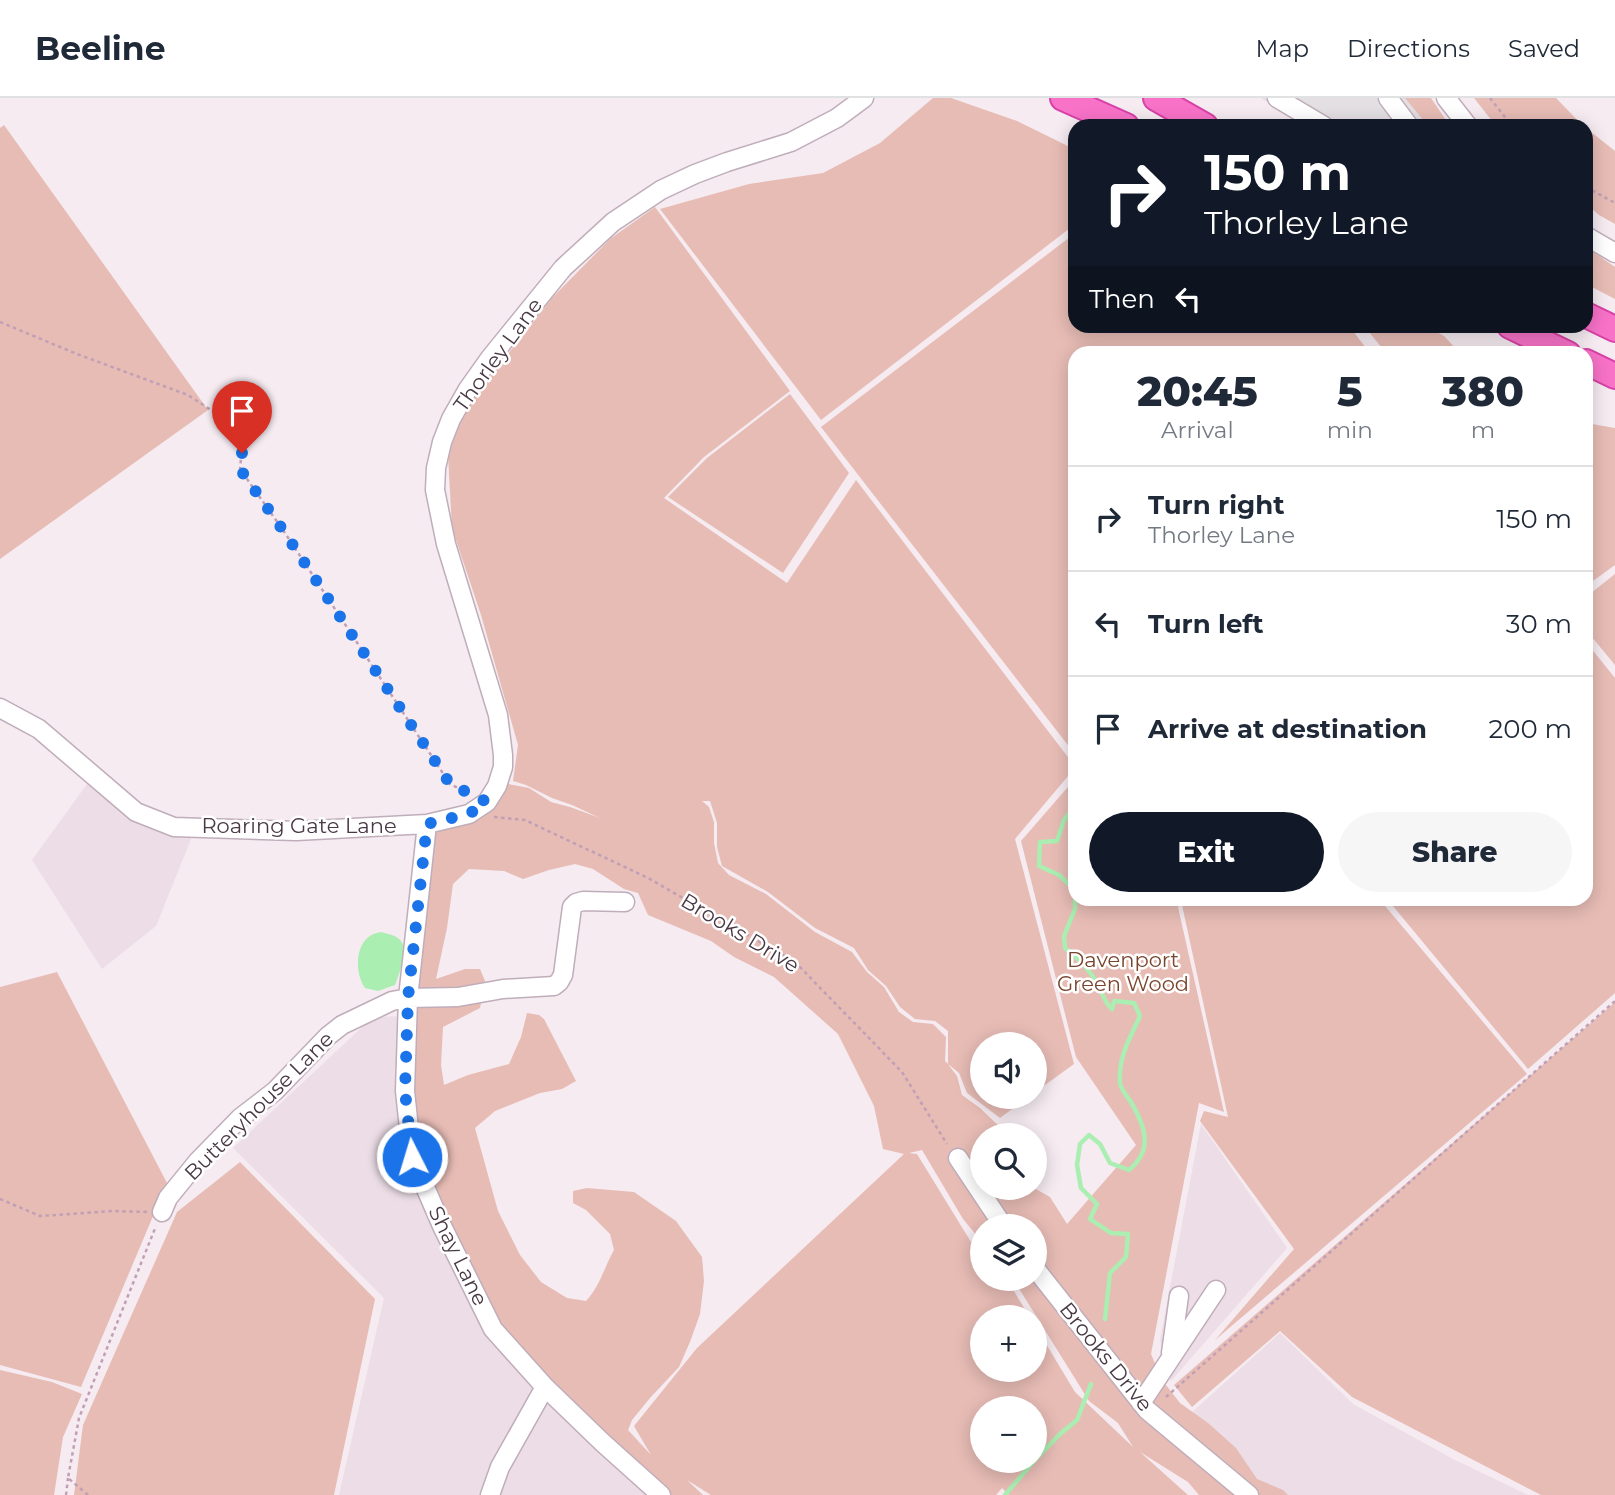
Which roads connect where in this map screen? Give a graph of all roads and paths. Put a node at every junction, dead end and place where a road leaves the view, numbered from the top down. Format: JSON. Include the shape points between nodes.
{"nodes":[{"id":1,"x":864,"y":98,"type":"edge"},
{"id":2,"x":1063,"y":98,"type":"edge"},
{"id":3,"x":1088,"y":98,"type":"edge"},
{"id":4,"x":1277,"y":98,"type":"edge"},
{"id":5,"x":1388,"y":98,"type":"edge"},
{"id":6,"x":1446,"y":98,"type":"edge"},
{"id":7,"x":1490,"y":98,"type":"edge"},
{"id":8,"x":1160,"y":100,"type":"edge"},
{"id":9,"x":1110,"y":119,"type":"edge"},
{"id":10,"x":1124,"y":119,"type":"edge"},
{"id":11,"x":1193,"y":119,"type":"edge"},
{"id":12,"x":1312,"y":119,"type":"edge"},
{"id":13,"x":1404,"y":119,"type":"edge"},
{"id":14,"x":1462,"y":119,"type":"edge"},
{"id":15,"x":1506,"y":119,"type":"edge"},
{"id":16,"x":1593,"y":191,"type":"edge"},
{"id":17,"x":1615,"y":203,"type":"edge"},
{"id":18,"x":1593,"y":240,"type":"edge"},
{"id":19,"x":1615,"y":253,"type":"edge"},
{"id":20,"x":1593,"y":318,"type":"edge"},
{"id":21,"x":0,"y":322,"type":"edge"},
{"id":22,"x":1615,"y":328,"type":"edge"},
{"id":23,"x":1524,"y":333,"type":"edge"},
{"id":24,"x":1551,"y":346,"type":"edge"},
{"id":25,"x":1593,"y":365,"type":"edge"},
{"id":26,"x":1615,"y":376,"type":"edge"},
{"id":27,"x":0,"y":708,"type":"edge"},
{"id":28,"x":487,"y":802,"type":"junction"},
{"id":29,"x":469,"y":814,"type":"junction"},
{"id":30,"x":427,"y":824,"type":"junction"},
{"id":31,"x":625,"y":902,"type":"dead end"},
{"id":32,"x":408,"y":998,"type":"junction"},
{"id":33,"x":1615,"y":1001,"type":"edge"},
{"id":34,"x":947,"y":1144,"type":"dead end"},
{"id":35,"x":958,"y":1158,"type":"dead end"},
{"id":36,"x":0,"y":1199,"type":"edge"},
{"id":37,"x":162,"y":1212,"type":"junction"},
{"id":38,"x":995,"y":1214,"type":"edge"},
{"id":39,"x":1047,"y":1284,"type":"edge"},
{"id":40,"x":1216,"y":1290,"type":"dead end"},
{"id":41,"x":1179,"y":1296,"type":"dead end"},
{"id":42,"x":1170,"y":1360,"type":"junction"},
{"id":43,"x":545,"y":1387,"type":"junction"},
{"id":44,"x":1145,"y":1408,"type":"junction"},
{"id":45,"x":68,"y":1478,"type":"junction"},
{"id":46,"x":66,"y":1495,"type":"edge"},
{"id":47,"x":88,"y":1495,"type":"edge"},
{"id":48,"x":490,"y":1495,"type":"edge"},
{"id":49,"x":661,"y":1495,"type":"edge"},
{"id":50,"x":1249,"y":1495,"type":"edge"}],
"edges":[{"from":1,"to":28,"type":"street","name":"Thorley Lane","via":[[791,142],[661,190],[613,222],[563,268],[468,389],[451,419],[436,468],[435,490],[446,544],[498,715],[503,766]]},
{"from":2,"to":9,"type":"highway"},
{"from":3,"to":10,"type":"highway"},
{"from":4,"to":12,"type":"street"},
{"from":5,"to":13,"type":"street"},
{"from":6,"to":14,"type":"street"},
{"from":7,"to":15,"type":"path"},
{"from":8,"to":11,"type":"highway"},
{"from":16,"to":17,"type":"path"},
{"from":18,"to":19,"type":"street"},
{"from":20,"to":22,"type":"highway"},
{"from":21,"to":28,"type":"path","via":[[188,395],[243,437],[240,469],[450,784]]},
{"from":23,"to":24,"type":"highway"},
{"from":25,"to":26,"type":"highway"},
{"from":27,"to":30,"type":"street","name":"Roaring Gate Lane","via":[[39,729],[135,812],[174,827],[296,831]]},
{"from":28,"to":29,"type":"street"},
{"from":29,"to":30,"type":"street"},
{"from":29,"to":34,"type":"path","name":"Brooks Drive","via":[[525,820],[648,878],[796,962],[901,1072]]},
{"from":30,"to":32,"type":"street","name":"Shay Lane"},
{"from":31,"to":32,"type":"street","name":"Butteryhouse Lane","via":[[583,901],[572,907],[563,975],[554,986]]},
{"from":32,"to":37,"type":"street","name":"Butteryhouse Lane","via":[[370,1011],[328,1036],[198,1161]]},
{"from":32,"to":43,"type":"street","name":"Shay Lane","via":[[405,1091],[412,1157],[493,1329]]},
{"from":33,"to":44,"type":"path"},
{"from":35,"to":38,"type":"street"},
{"from":36,"to":37,"type":"path","via":[[40,1216]]},
{"from":37,"to":45,"type":"path","via":[[79,1418]]},
{"from":39,"to":44,"type":"street","name":"Brooks Drive"},
{"from":40,"to":42,"type":"street"},
{"from":41,"to":42,"type":"street"},
{"from":42,"to":44,"type":"street"},
{"from":43,"to":48,"type":"street","via":[[500,1467]]},
{"from":43,"to":49,"type":"street","name":"Shay Lane"},
{"from":44,"to":50,"type":"street","name":"Brooks Drive"},
{"from":45,"to":46,"type":"path"},
{"from":45,"to":47,"type":"path"}]}
